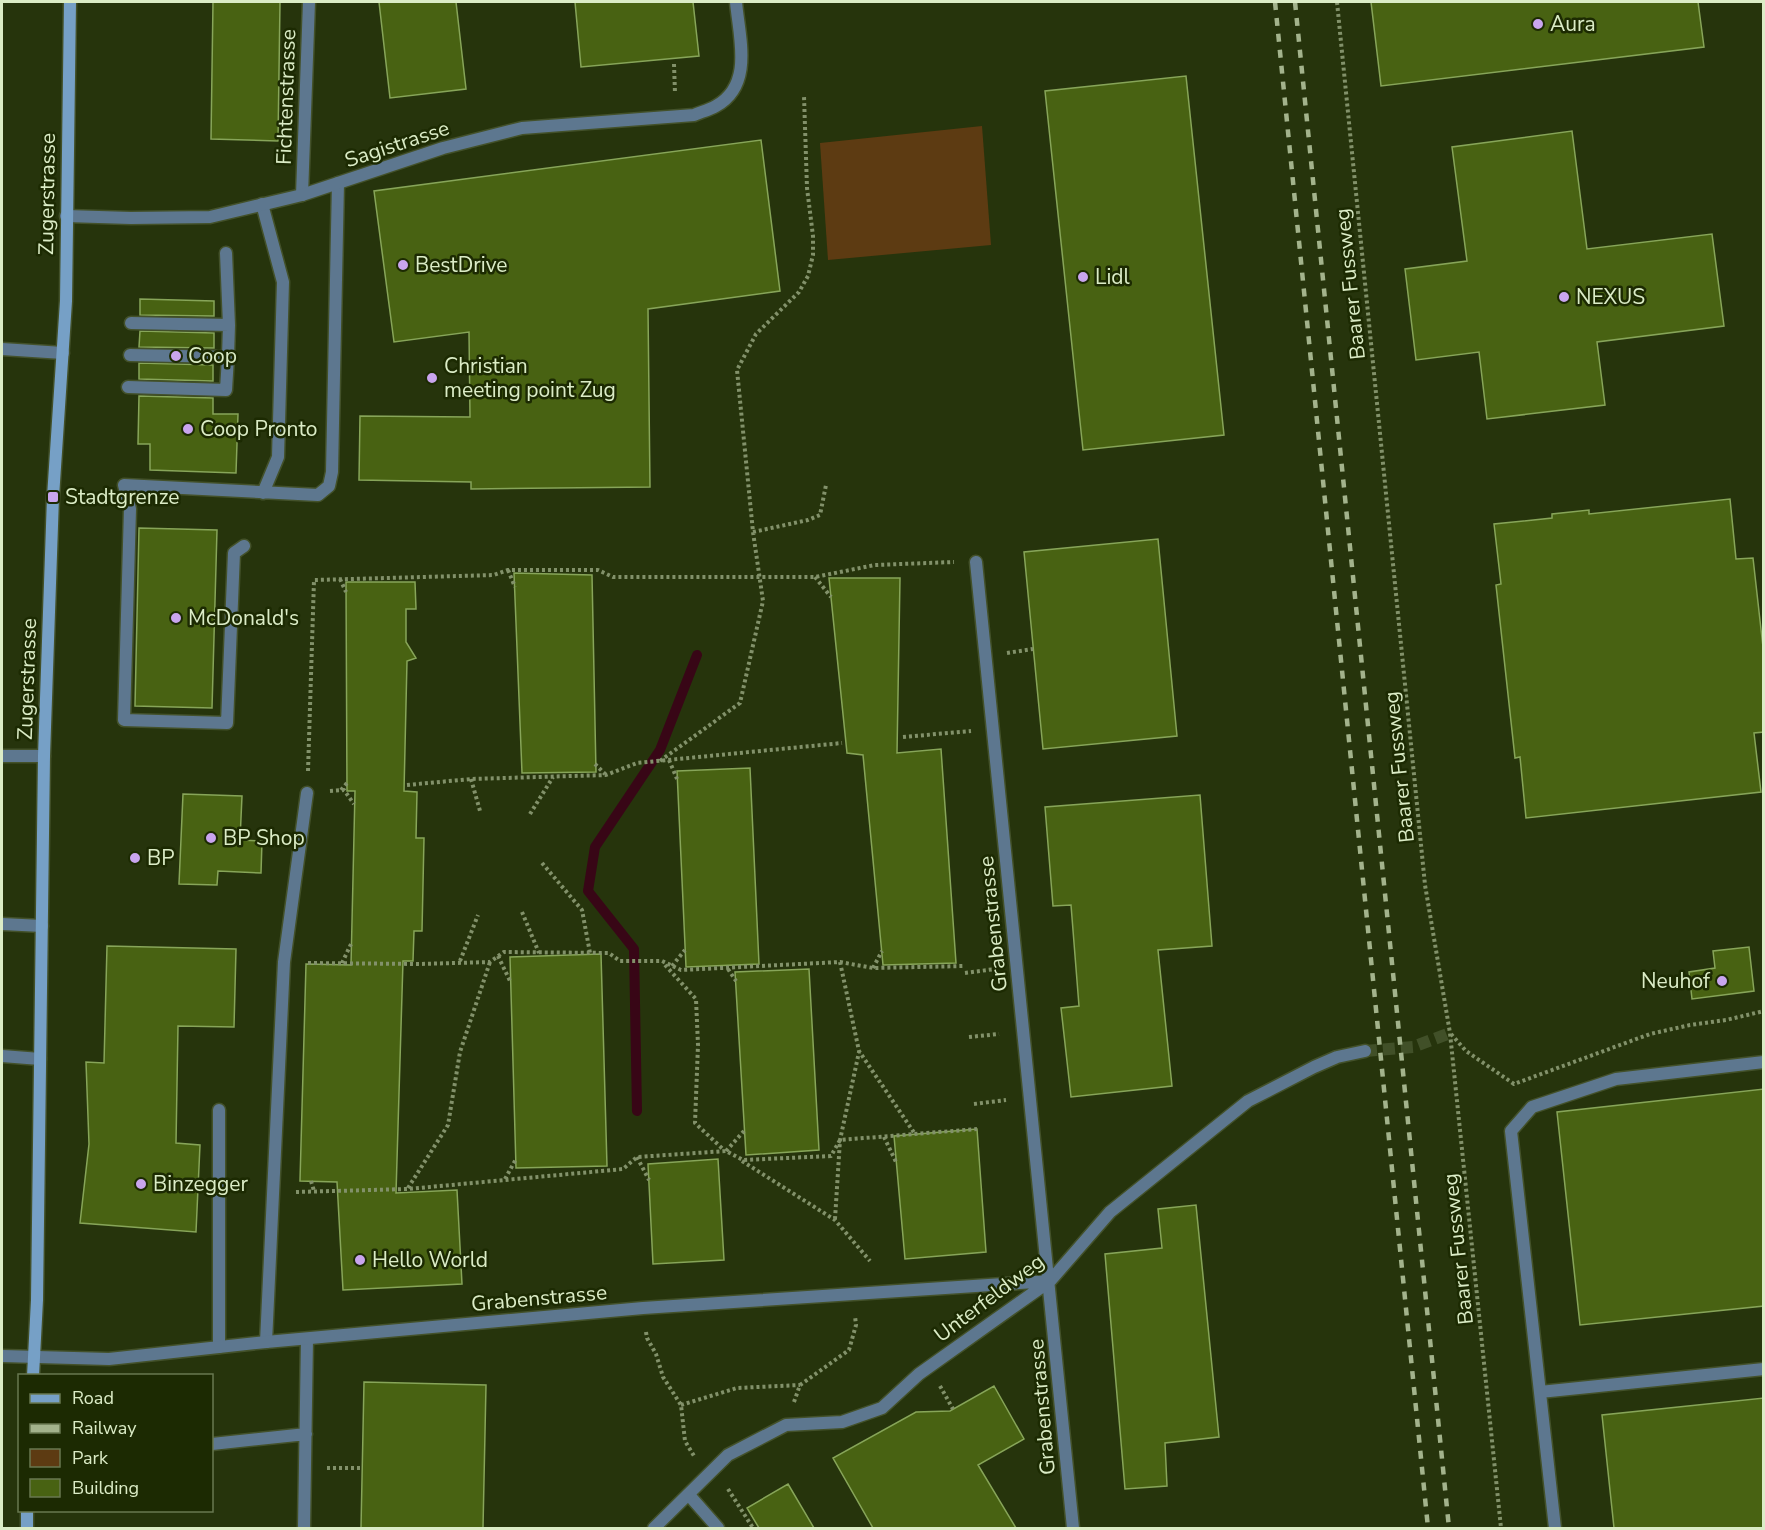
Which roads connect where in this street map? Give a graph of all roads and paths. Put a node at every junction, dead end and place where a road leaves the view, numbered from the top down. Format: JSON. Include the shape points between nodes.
{"nodes":[{"id":1,"x":70,"y":2,"type":"edge"},
{"id":2,"x":309,"y":2,"type":"edge"},
{"id":3,"x":736,"y":2,"type":"edge"},
{"id":4,"x":1337,"y":2,"type":"edge"},
{"id":5,"x":674,"y":64,"type":"dead end"},
{"id":6,"x":804,"y":96,"type":"dead end"},
{"id":7,"x":676,"y":116,"type":"junction"},
{"id":8,"x":338,"y":183,"type":"junction"},
{"id":9,"x":303,"y":195,"type":"junction"},
{"id":10,"x":262,"y":204,"type":"junction"},
{"id":11,"x":66,"y":216,"type":"junction"},
{"id":12,"x":226,"y":254,"type":"dead end"},
{"id":13,"x":131,"y":323,"type":"dead end"},
{"id":14,"x":229,"y":326,"type":"junction"},
{"id":15,"x":2,"y":349,"type":"edge"},
{"id":16,"x":63,"y":353,"type":"junction"},
{"id":17,"x":130,"y":355,"type":"dead end"},
{"id":18,"x":228,"y":357,"type":"junction"},
{"id":19,"x":128,"y":387,"type":"dead end"},
{"id":20,"x":826,"y":485,"type":"dead end"},
{"id":21,"x":263,"y":493,"type":"junction"},
{"id":22,"x":753,"y":532,"type":"junction"},
{"id":23,"x":244,"y":546,"type":"dead end"},
{"id":24,"x":976,"y":562,"type":"joint"},
{"id":25,"x":508,"y":570,"type":"junction"},
{"id":26,"x":760,"y":577,"type":"junction"},
{"id":27,"x":815,"y":577,"type":"junction"},
{"id":28,"x":340,"y":579,"type":"junction"},
{"id":29,"x":515,"y":586,"type":"dead end"},
{"id":30,"x":346,"y":592,"type":"dead end"},
{"id":31,"x":831,"y":597,"type":"dead end"},
{"id":32,"x":993,"y":729,"type":"junction"},
{"id":33,"x":903,"y":737,"type":"dead end"},
{"id":34,"x":842,"y":743,"type":"dead end"},
{"id":35,"x":2,"y":756,"type":"edge"},
{"id":36,"x":44,"y":756,"type":"junction"},
{"id":37,"x":669,"y":760,"type":"junction"},
{"id":38,"x":659,"y":761,"type":"junction"},
{"id":39,"x":595,"y":764,"type":"dead end"},
{"id":40,"x":606,"y":775,"type":"junction"},
{"id":41,"x":553,"y":777,"type":"junction"},
{"id":42,"x":471,"y":779,"type":"junction"},
{"id":43,"x":677,"y":779,"type":"dead end"},
{"id":44,"x":347,"y":783,"type":"dead end"},
{"id":45,"x":407,"y":785,"type":"dead end"},
{"id":46,"x":307,"y":793,"type":"joint"},
{"id":47,"x":354,"y":804,"type":"dead end"},
{"id":48,"x":480,"y":811,"type":"dead end"},
{"id":49,"x":531,"y":814,"type":"dead end"},
{"id":50,"x":542,"y":863,"type":"dead end"},
{"id":51,"x":522,"y":912,"type":"dead end"},
{"id":52,"x":478,"y":915,"type":"dead end"},
{"id":53,"x":2,"y":924,"type":"edge"},
{"id":54,"x":42,"y":926,"type":"junction"},
{"id":55,"x":352,"y":942,"type":"dead end"},
{"id":56,"x":685,"y":950,"type":"dead end"},
{"id":57,"x":882,"y":951,"type":"dead end"},
{"id":58,"x":539,"y":953,"type":"junction"},
{"id":59,"x":590,"y":953,"type":"junction"},
{"id":60,"x":498,"y":957,"type":"junction"},
{"id":61,"x":662,"y":961,"type":"junction"},
{"id":62,"x":284,"y":962,"type":"junction"},
{"id":63,"x":460,"y":962,"type":"junction"},
{"id":64,"x":490,"y":962,"type":"junction"},
{"id":65,"x":840,"y":962,"type":"junction"},
{"id":66,"x":342,"y":963,"type":"junction"},
{"id":67,"x":672,"y":966,"type":"junction"},
{"id":68,"x":965,"y":966,"type":"dead end"},
{"id":69,"x":727,"y":968,"type":"junction"},
{"id":70,"x":873,"y":968,"type":"junction"},
{"id":71,"x":736,"y":981,"type":"dead end"},
{"id":72,"x":511,"y":983,"type":"dead end"},
{"id":73,"x":1764,"y":1011,"type":"edge"},
{"id":74,"x":1023,"y":1032,"type":"junction"},
{"id":75,"x":1450,"y":1033,"type":"junction"},
{"id":76,"x":969,"y":1037,"type":"dead end"},
{"id":77,"x":859,"y":1051,"type":"junction"},
{"id":78,"x":1365,"y":1051,"type":"tunnel mouth"},
{"id":79,"x":2,"y":1056,"type":"edge"},
{"id":80,"x":40,"y":1059,"type":"junction"},
{"id":81,"x":1764,"y":1062,"type":"edge"},
{"id":82,"x":1030,"y":1098,"type":"junction"},
{"id":83,"x":974,"y":1104,"type":"dead end"},
{"id":84,"x":219,"y":1110,"type":"dead end"},
{"id":85,"x":976,"y":1129,"type":"dead end"},
{"id":86,"x":744,"y":1131,"type":"dead end"},
{"id":87,"x":915,"y":1134,"type":"junction"},
{"id":88,"x":884,"y":1137,"type":"junction"},
{"id":89,"x":840,"y":1140,"type":"junction"},
{"id":90,"x":726,"y":1151,"type":"junction"},
{"id":91,"x":637,"y":1157,"type":"junction"},
{"id":92,"x":516,"y":1159,"type":"dead end"},
{"id":93,"x":897,"y":1164,"type":"dead end"},
{"id":94,"x":504,"y":1180,"type":"junction"},
{"id":95,"x":648,"y":1180,"type":"dead end"},
{"id":96,"x":311,"y":1181,"type":"dead end"},
{"id":97,"x":408,"y":1189,"type":"junction"},
{"id":98,"x":314,"y":1191,"type":"junction"},
{"id":99,"x":274,"y":1192,"type":"junction"},
{"id":100,"x":835,"y":1220,"type":"junction"},
{"id":101,"x":870,"y":1261,"type":"dead end"},
{"id":102,"x":1050,"y":1281,"type":"junction"},
{"id":103,"x":855,"y":1313,"type":"dead end"},
{"id":104,"x":646,"y":1332,"type":"dead end"},
{"id":105,"x":307,"y":1339,"type":"junction"},
{"id":106,"x":266,"y":1342,"type":"junction"},
{"id":107,"x":219,"y":1347,"type":"junction"},
{"id":108,"x":2,"y":1356,"type":"edge"},
{"id":109,"x":33,"y":1358,"type":"junction"},
{"id":110,"x":1764,"y":1369,"type":"edge"},
{"id":111,"x":33,"y":1374,"type":"edge"},
{"id":112,"x":800,"y":1385,"type":"junction"},
{"id":113,"x":1540,"y":1392,"type":"junction"},
{"id":114,"x":681,"y":1406,"type":"junction"},
{"id":115,"x":786,"y":1425,"type":"junction"},
{"id":116,"x":306,"y":1434,"type":"junction"},
{"id":117,"x":213,"y":1444,"type":"edge"},
{"id":118,"x":326,"y":1468,"type":"dead end"},
{"id":119,"x":363,"y":1468,"type":"dead end"},
{"id":120,"x":706,"y":1478,"type":"junction"},
{"id":121,"x":724,"y":1483,"type":"dead end"},
{"id":122,"x":689,"y":1495,"type":"junction"},
{"id":123,"x":27,"y":1512,"type":"edge"},
{"id":124,"x":27,"y":1528,"type":"edge"},
{"id":125,"x":304,"y":1528,"type":"edge"},
{"id":126,"x":654,"y":1528,"type":"edge"},
{"id":127,"x":718,"y":1528,"type":"edge"},
{"id":128,"x":753,"y":1528,"type":"edge"},
{"id":129,"x":1073,"y":1528,"type":"edge"},
{"id":130,"x":1501,"y":1528,"type":"edge"},
{"id":131,"x":1555,"y":1528,"type":"edge"}],
"edges":[{"from":1,"to":11,"type":"main road","name":"Zugerstrasse"},
{"from":2,"to":9,"type":"street","name":"Fichtenstrasse"},
{"from":3,"to":7,"type":"street","name":"Sagistrasse","via":[[742,65],[735,89],[717,105],[694,115]]},
{"from":4,"to":75,"type":"path","name":"Baarer Fussweg","via":[[1425,885]]},
{"from":5,"to":7,"type":"path"},
{"from":6,"to":22,"type":"path","via":[[813,255],[808,276],[800,292],[756,334],[737,370]]},
{"from":7,"to":8,"type":"street","name":"Sagistrasse","via":[[522,128],[444,148]]},
{"from":8,"to":9,"type":"street","name":"Sagistrasse"},
{"from":8,"to":21,"type":"street","via":[[329,486],[318,495]]},
{"from":9,"to":10,"type":"street","name":"Sagistrasse"},
{"from":10,"to":11,"type":"street","name":"Sagistrasse","via":[[210,217]]},
{"from":10,"to":21,"type":"street","via":[[284,282],[278,457]]},
{"from":11,"to":16,"type":"main road","name":"Zugerstrasse"},
{"from":12,"to":14,"type":"street"},
{"from":13,"to":14,"type":"street"},
{"from":14,"to":18,"type":"street"},
{"from":15,"to":16,"type":"street"},
{"from":16,"to":36,"type":"main road","name":"Zugerstrasse","via":[[53,497]]},
{"from":17,"to":18,"type":"street"},
{"from":18,"to":19,"type":"street","via":[[226,390]]},
{"from":20,"to":22,"type":"path","via":[[820,515]]},
{"from":21,"to":23,"type":"street","via":[[124,485],[130,509],[124,720],[226,723],[234,554]]},
{"from":22,"to":26,"type":"path"},
{"from":24,"to":27,"type":"path","via":[[875,565]]},
{"from":24,"to":32,"type":"street","name":"Grabenstrasse"},
{"from":25,"to":26,"type":"path","via":[[598,570],[613,578]]},
{"from":25,"to":28,"type":"path","via":[[494,575]]},
{"from":25,"to":29,"type":"path"},
{"from":26,"to":27,"type":"path"},
{"from":26,"to":38,"type":"path","via":[[763,601],[740,703]]},
{"from":27,"to":31,"type":"path"},
{"from":28,"to":30,"type":"path"},
{"from":28,"to":46,"type":"path","via":[[314,580]]},
{"from":32,"to":33,"type":"path"},
{"from":32,"to":74,"type":"street","name":"Grabenstrasse"},
{"from":34,"to":37,"type":"path"},
{"from":35,"to":36,"type":"street"},
{"from":36,"to":54,"type":"main road","name":"Zugerstrasse"},
{"from":37,"to":38,"type":"path"},
{"from":37,"to":43,"type":"path"},
{"from":38,"to":40,"type":"path","via":[[637,763]]},
{"from":39,"to":40,"type":"path"},
{"from":40,"to":41,"type":"path"},
{"from":41,"to":42,"type":"path"},
{"from":41,"to":49,"type":"path"},
{"from":42,"to":45,"type":"path"},
{"from":42,"to":48,"type":"path"},
{"from":44,"to":47,"type":"path","via":[[343,790]]},
{"from":46,"to":62,"type":"street"},
{"from":50,"to":59,"type":"path","via":[[582,910]]},
{"from":51,"to":58,"type":"path"},
{"from":52,"to":63,"type":"path"},
{"from":53,"to":54,"type":"street"},
{"from":54,"to":80,"type":"main road","name":"Zugerstrasse"},
{"from":55,"to":66,"type":"path"},
{"from":56,"to":67,"type":"path"},
{"from":57,"to":70,"type":"path"},
{"from":58,"to":59,"type":"path"},
{"from":58,"to":60,"type":"path","via":[[504,952]]},
{"from":59,"to":61,"type":"path","via":[[609,953],[620,961]]},
{"from":60,"to":64,"type":"path"},
{"from":60,"to":72,"type":"path"},
{"from":61,"to":67,"type":"path"},
{"from":61,"to":90,"type":"path","via":[[696,999],[695,1123]]},
{"from":62,"to":66,"type":"path"},
{"from":62,"to":99,"type":"street"},
{"from":63,"to":64,"type":"path"},
{"from":63,"to":66,"type":"path"},
{"from":64,"to":97,"type":"path","via":[[460,1052],[448,1125]]},
{"from":65,"to":69,"type":"path"},
{"from":65,"to":70,"type":"path"},
{"from":65,"to":77,"type":"path"},
{"from":67,"to":69,"type":"path","via":[[681,970]]},
{"from":68,"to":70,"type":"path"},
{"from":69,"to":71,"type":"path"},
{"from":73,"to":75,"type":"path","via":[[1650,1034],[1514,1084],[1466,1052]]},
{"from":74,"to":76,"type":"path"},
{"from":74,"to":82,"type":"street","name":"Grabenstrasse"},
{"from":75,"to":130,"type":"path","name":"Baarer Fussweg"},
{"from":77,"to":87,"type":"path"},
{"from":77,"to":89,"type":"path"},
{"from":78,"to":102,"type":"street","name":"Unterfeldweg","via":[[1337,1057],[1248,1101],[1110,1212]]},
{"from":79,"to":80,"type":"street"},
{"from":80,"to":109,"type":"main road","name":"Zugerstrasse"},
{"from":81,"to":113,"type":"street","via":[[1616,1079],[1532,1107],[1511,1131]]},
{"from":82,"to":83,"type":"path"},
{"from":82,"to":102,"type":"street","name":"Grabenstrasse"},
{"from":84,"to":107,"type":"street"},
{"from":85,"to":87,"type":"path"},
{"from":86,"to":90,"type":"path"},
{"from":87,"to":88,"type":"path"},
{"from":88,"to":89,"type":"path"},
{"from":88,"to":93,"type":"path"},
{"from":89,"to":90,"type":"path","via":[[831,1156],[743,1160]]},
{"from":89,"to":100,"type":"path"},
{"from":90,"to":91,"type":"path"},
{"from":90,"to":100,"type":"path"},
{"from":91,"to":94,"type":"path","via":[[623,1169]]},
{"from":91,"to":95,"type":"path"},
{"from":92,"to":94,"type":"path"},
{"from":94,"to":97,"type":"path"},
{"from":96,"to":98,"type":"path"},
{"from":97,"to":98,"type":"path"},
{"from":98,"to":99,"type":"path"},
{"from":99,"to":106,"type":"street"},
{"from":100,"to":101,"type":"path"},
{"from":102,"to":105,"type":"street","name":"Grabenstrasse","via":[[643,1308]]},
{"from":102,"to":115,"type":"street","name":"Unterfeldweg","via":[[919,1374],[882,1408],[842,1422]]},
{"from":102,"to":129,"type":"street","name":"Grabenstrasse"},
{"from":103,"to":112,"type":"path","via":[[849,1350]]},
{"from":104,"to":114,"type":"path","via":[[663,1377]]},
{"from":105,"to":106,"type":"street","name":"Grabenstrasse"},
{"from":105,"to":116,"type":"street"},
{"from":106,"to":107,"type":"street","name":"Grabenstrasse"},
{"from":107,"to":109,"type":"street","name":"Grabenstrasse","via":[[109,1359]]},
{"from":108,"to":109,"type":"street"},
{"from":109,"to":111,"type":"main road","name":"Zugerstrasse"},
{"from":110,"to":113,"type":"street"},
{"from":112,"to":114,"type":"path","via":[[737,1388]]},
{"from":112,"to":115,"type":"path"},
{"from":113,"to":131,"type":"street"},
{"from":114,"to":120,"type":"path","via":[[685,1441]]},
{"from":115,"to":120,"type":"street","name":"Unterfeldweg","via":[[728,1455]]},
{"from":116,"to":117,"type":"street"},
{"from":116,"to":125,"type":"street"},
{"from":118,"to":119,"type":"path"},
{"from":120,"to":122,"type":"street","name":"Unterfeldweg"},
{"from":121,"to":128,"type":"path"},
{"from":122,"to":126,"type":"street","name":"Unterfeldweg"},
{"from":122,"to":127,"type":"street"},
{"from":123,"to":124,"type":"main road"}]}
